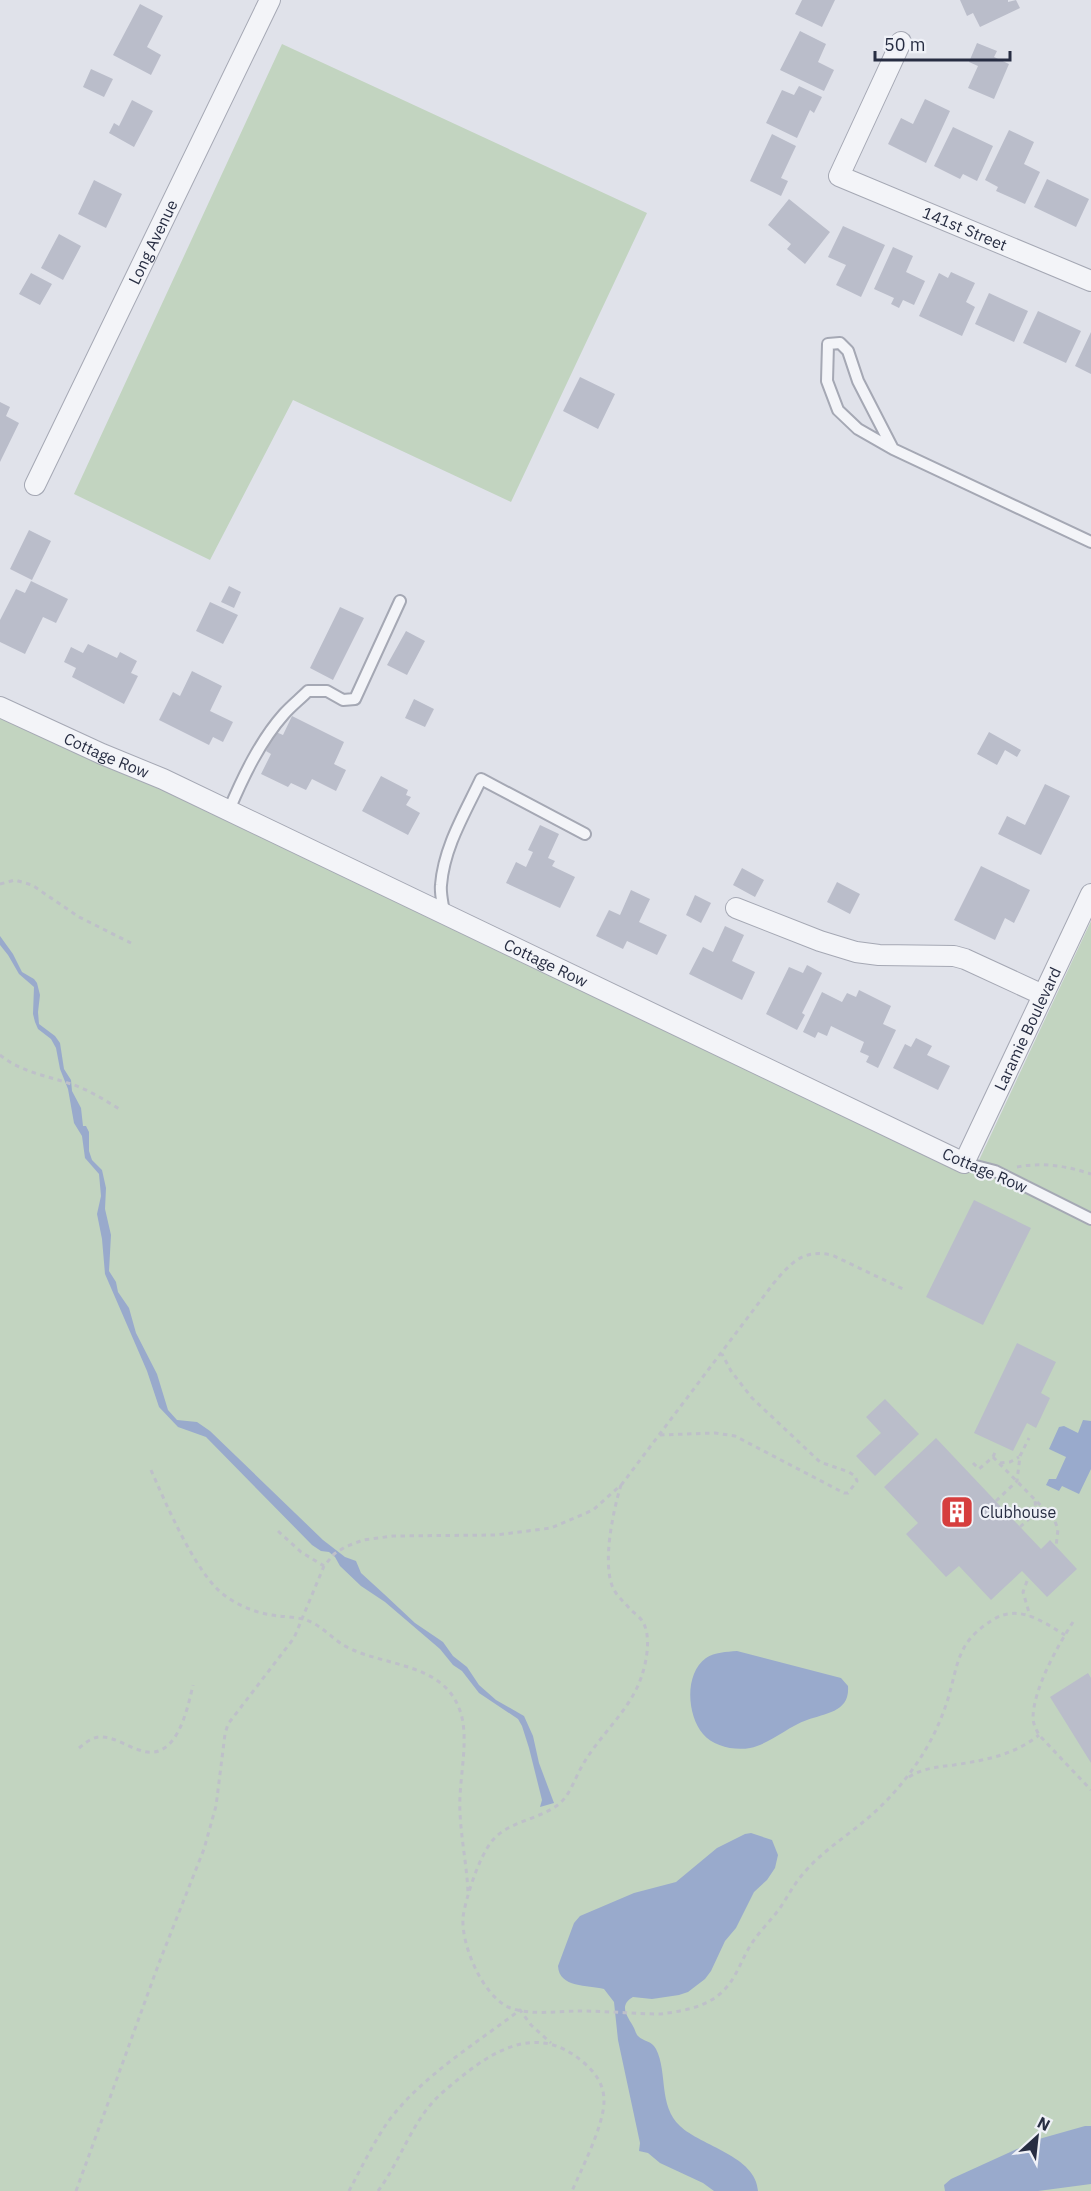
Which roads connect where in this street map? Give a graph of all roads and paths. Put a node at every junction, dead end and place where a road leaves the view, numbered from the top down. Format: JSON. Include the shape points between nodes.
{"nodes":[{"id":1,"x":270,"y":0,"type":"edge"},
{"id":2,"x":901,"y":42,"type":"dead end"},
{"id":3,"x":1091,"y":281,"type":"edge"},
{"id":4,"x":893,"y":448,"type":"junction"},
{"id":5,"x":35,"y":484,"type":"dead end"},
{"id":6,"x":1091,"y":542,"type":"edge"},
{"id":7,"x":400,"y":601,"type":"dead end"},
{"id":8,"x":0,"y":707,"type":"edge"},
{"id":9,"x":229,"y":810,"type":"junction"},
{"id":10,"x":585,"y":834,"type":"dead end"},
{"id":11,"x":0,"y":884,"type":"edge"},
{"id":12,"x":1091,"y":894,"type":"edge"},
{"id":13,"x":736,"y":908,"type":"dead end"},
{"id":14,"x":444,"y":913,"type":"junction"},
{"id":15,"x":131,"y":943,"type":"dead end"},
{"id":16,"x":1043,"y":995,"type":"junction"},
{"id":17,"x":0,"y":1055,"type":"edge"},
{"id":18,"x":121,"y":1110,"type":"dead end"},
{"id":19,"x":964,"y":1163,"type":"junction"},
{"id":20,"x":994,"y":1171,"type":"junction"},
{"id":21,"x":1091,"y":1174,"type":"edge"},
{"id":22,"x":1091,"y":1220,"type":"edge"},
{"id":23,"x":903,"y":1289,"type":"dead end"},
{"id":24,"x":721,"y":1354,"type":"junction"},
{"id":25,"x":658,"y":1436,"type":"junction"},
{"id":26,"x":1029,"y":1438,"type":"dead end"},
{"id":27,"x":996,"y":1450,"type":"dead end"},
{"id":28,"x":1020,"y":1456,"type":"junction"},
{"id":29,"x":993,"y":1457,"type":"junction"},
{"id":30,"x":998,"y":1462,"type":"junction"},
{"id":31,"x":973,"y":1463,"type":"dead end"},
{"id":32,"x":151,"y":1470,"type":"dead end"},
{"id":33,"x":1017,"y":1482,"type":"junction"},
{"id":34,"x":622,"y":1484,"type":"junction"},
{"id":35,"x":1034,"y":1499,"type":"junction"},
{"id":36,"x":996,"y":1502,"type":"dead end"},
{"id":37,"x":1033,"y":1515,"type":"junction"},
{"id":38,"x":1054,"y":1519,"type":"junction"},
{"id":39,"x":1020,"y":1527,"type":"dead end"},
{"id":40,"x":278,"y":1531,"type":"dead end"},
{"id":41,"x":1056,"y":1547,"type":"dead end"},
{"id":42,"x":324,"y":1566,"type":"junction"},
{"id":43,"x":1027,"y":1581,"type":"dead end"},
{"id":44,"x":1030,"y":1616,"type":"junction"},
{"id":45,"x":303,"y":1618,"type":"junction"},
{"id":46,"x":1073,"y":1622,"type":"dead end"},
{"id":47,"x":1065,"y":1635,"type":"junction"},
{"id":48,"x":193,"y":1685,"type":"dead end"},
{"id":49,"x":1039,"y":1735,"type":"junction"},
{"id":50,"x":79,"y":1748,"type":"dead end"},
{"id":51,"x":905,"y":1780,"type":"junction"},
{"id":52,"x":1091,"y":1790,"type":"edge"},
{"id":53,"x":468,"y":1894,"type":"junction"},
{"id":54,"x":520,"y":2010,"type":"junction"},
{"id":55,"x":552,"y":2044,"type":"junction"},
{"id":56,"x":76,"y":2191,"type":"edge"},
{"id":57,"x":350,"y":2191,"type":"edge"},
{"id":58,"x":378,"y":2191,"type":"edge"},
{"id":59,"x":572,"y":2191,"type":"edge"}],
"edges":[{"from":1,"to":5,"type":"street","name":"Long Avenue"},
{"from":2,"to":3,"type":"street","name":"141st Street","via":[[839,176]]},
{"from":4,"to":4,"type":"lane","via":[[858,429],[838,410],[827,381],[828,344],[840,343],[848,351],[858,381]]},
{"from":4,"to":6,"type":"lane"},
{"from":7,"to":9,"type":"lane","via":[[355,699],[343,700],[327,691],[308,691],[284,714],[263,743]]},
{"from":8,"to":9,"type":"street","name":"Cottage Row"},
{"from":9,"to":14,"type":"street","name":"Cottage Row"},
{"from":10,"to":14,"type":"lane","via":[[481,779],[443,867],[440,888]]},
{"from":11,"to":15,"type":"path","via":[[15,880],[32,885],[79,917]]},
{"from":12,"to":16,"type":"street","name":"Laramie Boulevard"},
{"from":13,"to":16,"type":"street","via":[[856,952],[965,959]]},
{"from":14,"to":19,"type":"street","name":"Cottage Row"},
{"from":16,"to":19,"type":"street","name":"Laramie Boulevard"},
{"from":17,"to":18,"type":"path","via":[[18,1067],[91,1092]]},
{"from":19,"to":20,"type":"lane","name":"Cottage Row"},
{"from":20,"to":21,"type":"path","via":[[1038,1165],[1074,1168]]},
{"from":20,"to":22,"type":"lane","name":"Cottage Row"},
{"from":23,"to":24,"type":"path","via":[[832,1255],[804,1255],[773,1284]]},
{"from":24,"to":25,"type":"path"},
{"from":24,"to":25,"type":"path","via":[[768,1413],[820,1462],[855,1476],[855,1485],[844,1493],[735,1436]]},
{"from":25,"to":34,"type":"path"},
{"from":26,"to":28,"type":"path"},
{"from":27,"to":29,"type":"path"},
{"from":28,"to":30,"type":"path","via":[[1010,1462]]},
{"from":28,"to":33,"type":"path"},
{"from":29,"to":30,"type":"path"},
{"from":29,"to":31,"type":"path","via":[[979,1469]]},
{"from":30,"to":33,"type":"path"},
{"from":32,"to":45,"type":"path","via":[[191,1551],[216,1588],[250,1610]]},
{"from":33,"to":35,"type":"path"},
{"from":33,"to":36,"type":"path"},
{"from":34,"to":42,"type":"path","via":[[593,1510],[552,1528],[496,1535],[363,1540],[334,1554]]},
{"from":34,"to":53,"type":"path","via":[[611,1524],[610,1578],[617,1595],[642,1621],[646,1632],[642,1676],[564,1798],[553,1808],[494,1838]]},
{"from":35,"to":37,"type":"path"},
{"from":35,"to":38,"type":"path"},
{"from":37,"to":38,"type":"path"},
{"from":37,"to":39,"type":"path"},
{"from":38,"to":41,"type":"path","via":[[1058,1529]]},
{"from":40,"to":42,"type":"path"},
{"from":42,"to":45,"type":"path"},
{"from":43,"to":44,"type":"path","via":[[1023,1592]]},
{"from":44,"to":47,"type":"path"},
{"from":44,"to":51,"type":"path","via":[[1016,1612],[997,1617],[965,1645],[956,1662],[942,1716]]},
{"from":45,"to":53,"type":"path","via":[[349,1648],[429,1675],[455,1699],[464,1733],[459,1788]]},
{"from":45,"to":56,"type":"path","via":[[294,1638],[228,1724],[216,1806],[204,1849]]},
{"from":46,"to":47,"type":"path"},
{"from":47,"to":49,"type":"path","via":[[1035,1705],[1034,1725]]},
{"from":48,"to":50,"type":"path","via":[[184,1720],[163,1750],[147,1753],[100,1737]]},
{"from":49,"to":51,"type":"path","via":[[1003,1755],[927,1769]]},
{"from":49,"to":52,"type":"path"},
{"from":51,"to":54,"type":"path","via":[[870,1816],[804,1872],[752,1943],[732,1979],[711,2000],[681,2012]]},
{"from":53,"to":54,"type":"path","via":[[464,1931],[476,1970],[492,1995],[508,2007]]},
{"from":54,"to":55,"type":"path"},
{"from":54,"to":57,"type":"path","via":[[440,2070],[404,2103],[380,2134]]},
{"from":55,"to":58,"type":"path","via":[[531,2042],[509,2047],[471,2069],[442,2093],[421,2115]]},
{"from":55,"to":59,"type":"path","via":[[573,2054],[591,2070],[598,2078],[604,2101],[601,2119]]}]}
